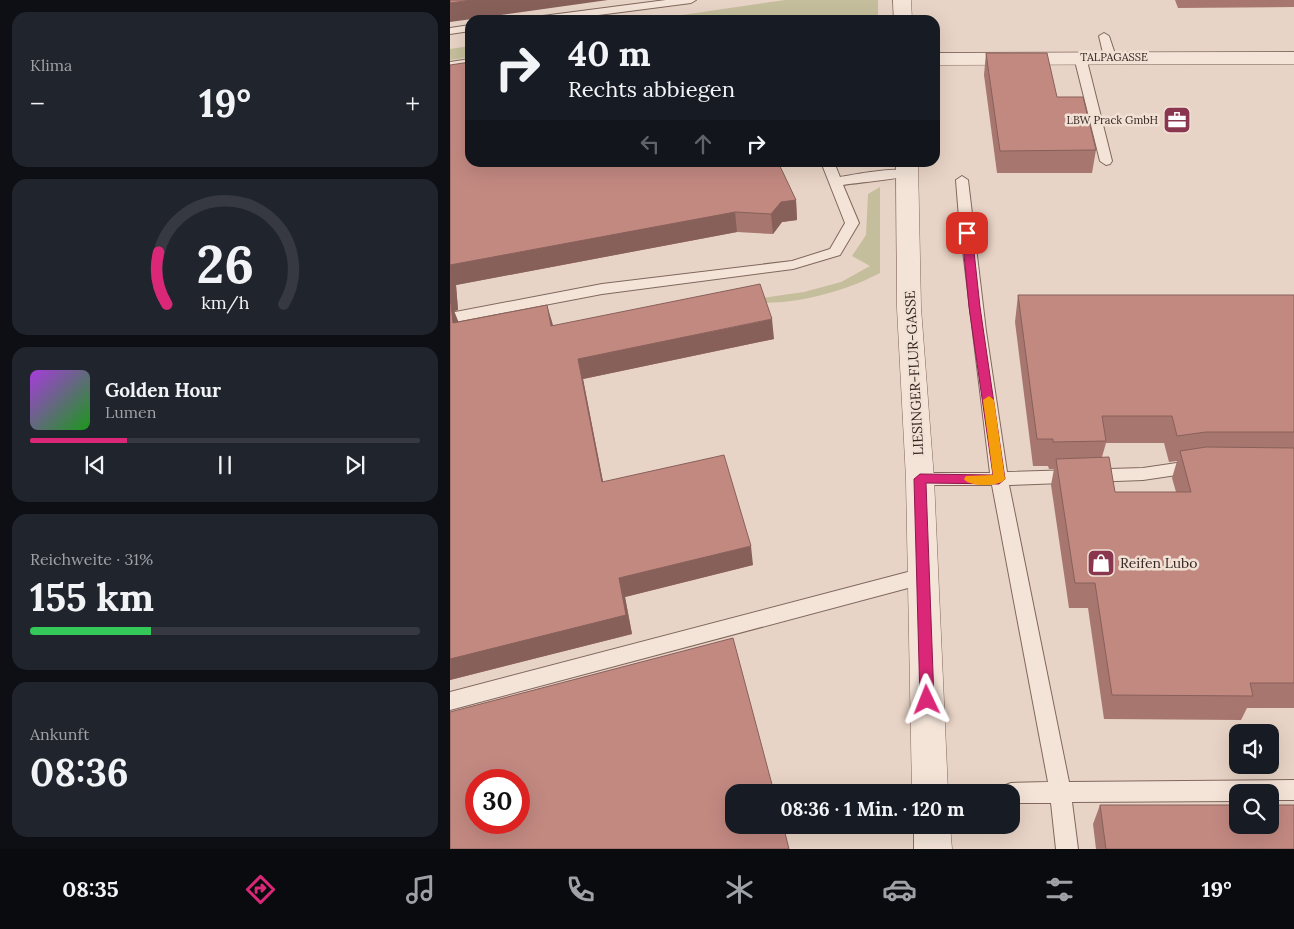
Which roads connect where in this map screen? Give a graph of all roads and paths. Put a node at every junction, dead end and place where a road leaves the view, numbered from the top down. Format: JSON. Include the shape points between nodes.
{"nodes":[{"id":1,"x":689,"y":0,"type":"edge"},
{"id":2,"x":902,"y":0,"type":"edge"},
{"id":3,"x":574,"y":15,"type":"edge"},
{"id":4,"x":903,"y":15,"type":"edge"},
{"id":5,"x":465,"y":29,"type":"edge"},
{"id":6,"x":450,"y":31,"type":"edge"},
{"id":7,"x":1104,"y":36,"type":"dead end"},
{"id":8,"x":1080,"y":57,"type":"junction"},
{"id":9,"x":1110,"y":57,"type":"junction"},
{"id":10,"x":1294,"y":58,"type":"edge"},
{"id":11,"x":940,"y":59,"type":"edge"},
{"id":12,"x":465,"y":63,"type":"edge"},
{"id":13,"x":450,"y":65,"type":"edge"},
{"id":14,"x":1106,"y":161,"type":"dead end"},
{"id":15,"x":829,"y":167,"type":"edge"},
{"id":16,"x":907,"y":168,"type":"edge"},
{"id":17,"x":962,"y":180,"type":"dead end"},
{"id":18,"x":836,"y":182,"type":"junction"},
{"id":19,"x":450,"y":318,"type":"edge"},
{"id":20,"x":1216,"y":466,"type":"edge"},
{"id":21,"x":920,"y":479,"type":"junction"},
{"id":22,"x":999,"y":479,"type":"junction"},
{"id":23,"x":923,"y":576,"type":"junction"},
{"id":24,"x":450,"y":701,"type":"edge"},
{"id":25,"x":930,"y":784,"type":"edge"},
{"id":26,"x":1294,"y":790,"type":"edge"},
{"id":27,"x":1020,"y":793,"type":"edge"},
{"id":28,"x":1062,"y":793,"type":"junction"},
{"id":29,"x":932,"y":834,"type":"edge"},
{"id":30,"x":932,"y":849,"type":"edge"},
{"id":31,"x":1068,"y":849,"type":"edge"}],
"edges":[{"from":1,"to":3,"type":"lane"},
{"from":2,"to":4,"type":"street"},
{"from":5,"to":6,"type":"lane"},
{"from":7,"to":9,"type":"lane"},
{"from":8,"to":9,"type":"street","name":"TALPAGASSE"},
{"from":8,"to":11,"type":"street","name":"TALPAGASSE"},
{"from":8,"to":14,"type":"lane"},
{"from":9,"to":10,"type":"street","name":"TALPAGASSE"},
{"from":12,"to":13,"type":"lane"},
{"from":15,"to":18,"type":"lane"},
{"from":16,"to":18,"type":"lane"},
{"from":16,"to":21,"type":"street","name":"LIESINGER-FLUR-GASSE","via":[[909,308]]},
{"from":17,"to":22,"type":"lane","via":[[975,307]]},
{"from":18,"to":19,"type":"lane","via":[[852,223],[835,252],[793,265],[602,289]]},
{"from":20,"to":22,"type":"lane","via":[[1143,474]]},
{"from":21,"to":22,"type":"lane"},
{"from":21,"to":23,"type":"street","name":"LIESINGER-FLUR-GASSE"},
{"from":22,"to":28,"type":"lane"},
{"from":23,"to":24,"type":"lane"},
{"from":23,"to":25,"type":"street","name":"LIESINGER-FLUR-GASSE"},
{"from":26,"to":28,"type":"lane"},
{"from":27,"to":28,"type":"lane"},
{"from":28,"to":31,"type":"lane"},
{"from":29,"to":30,"type":"street"}]}
